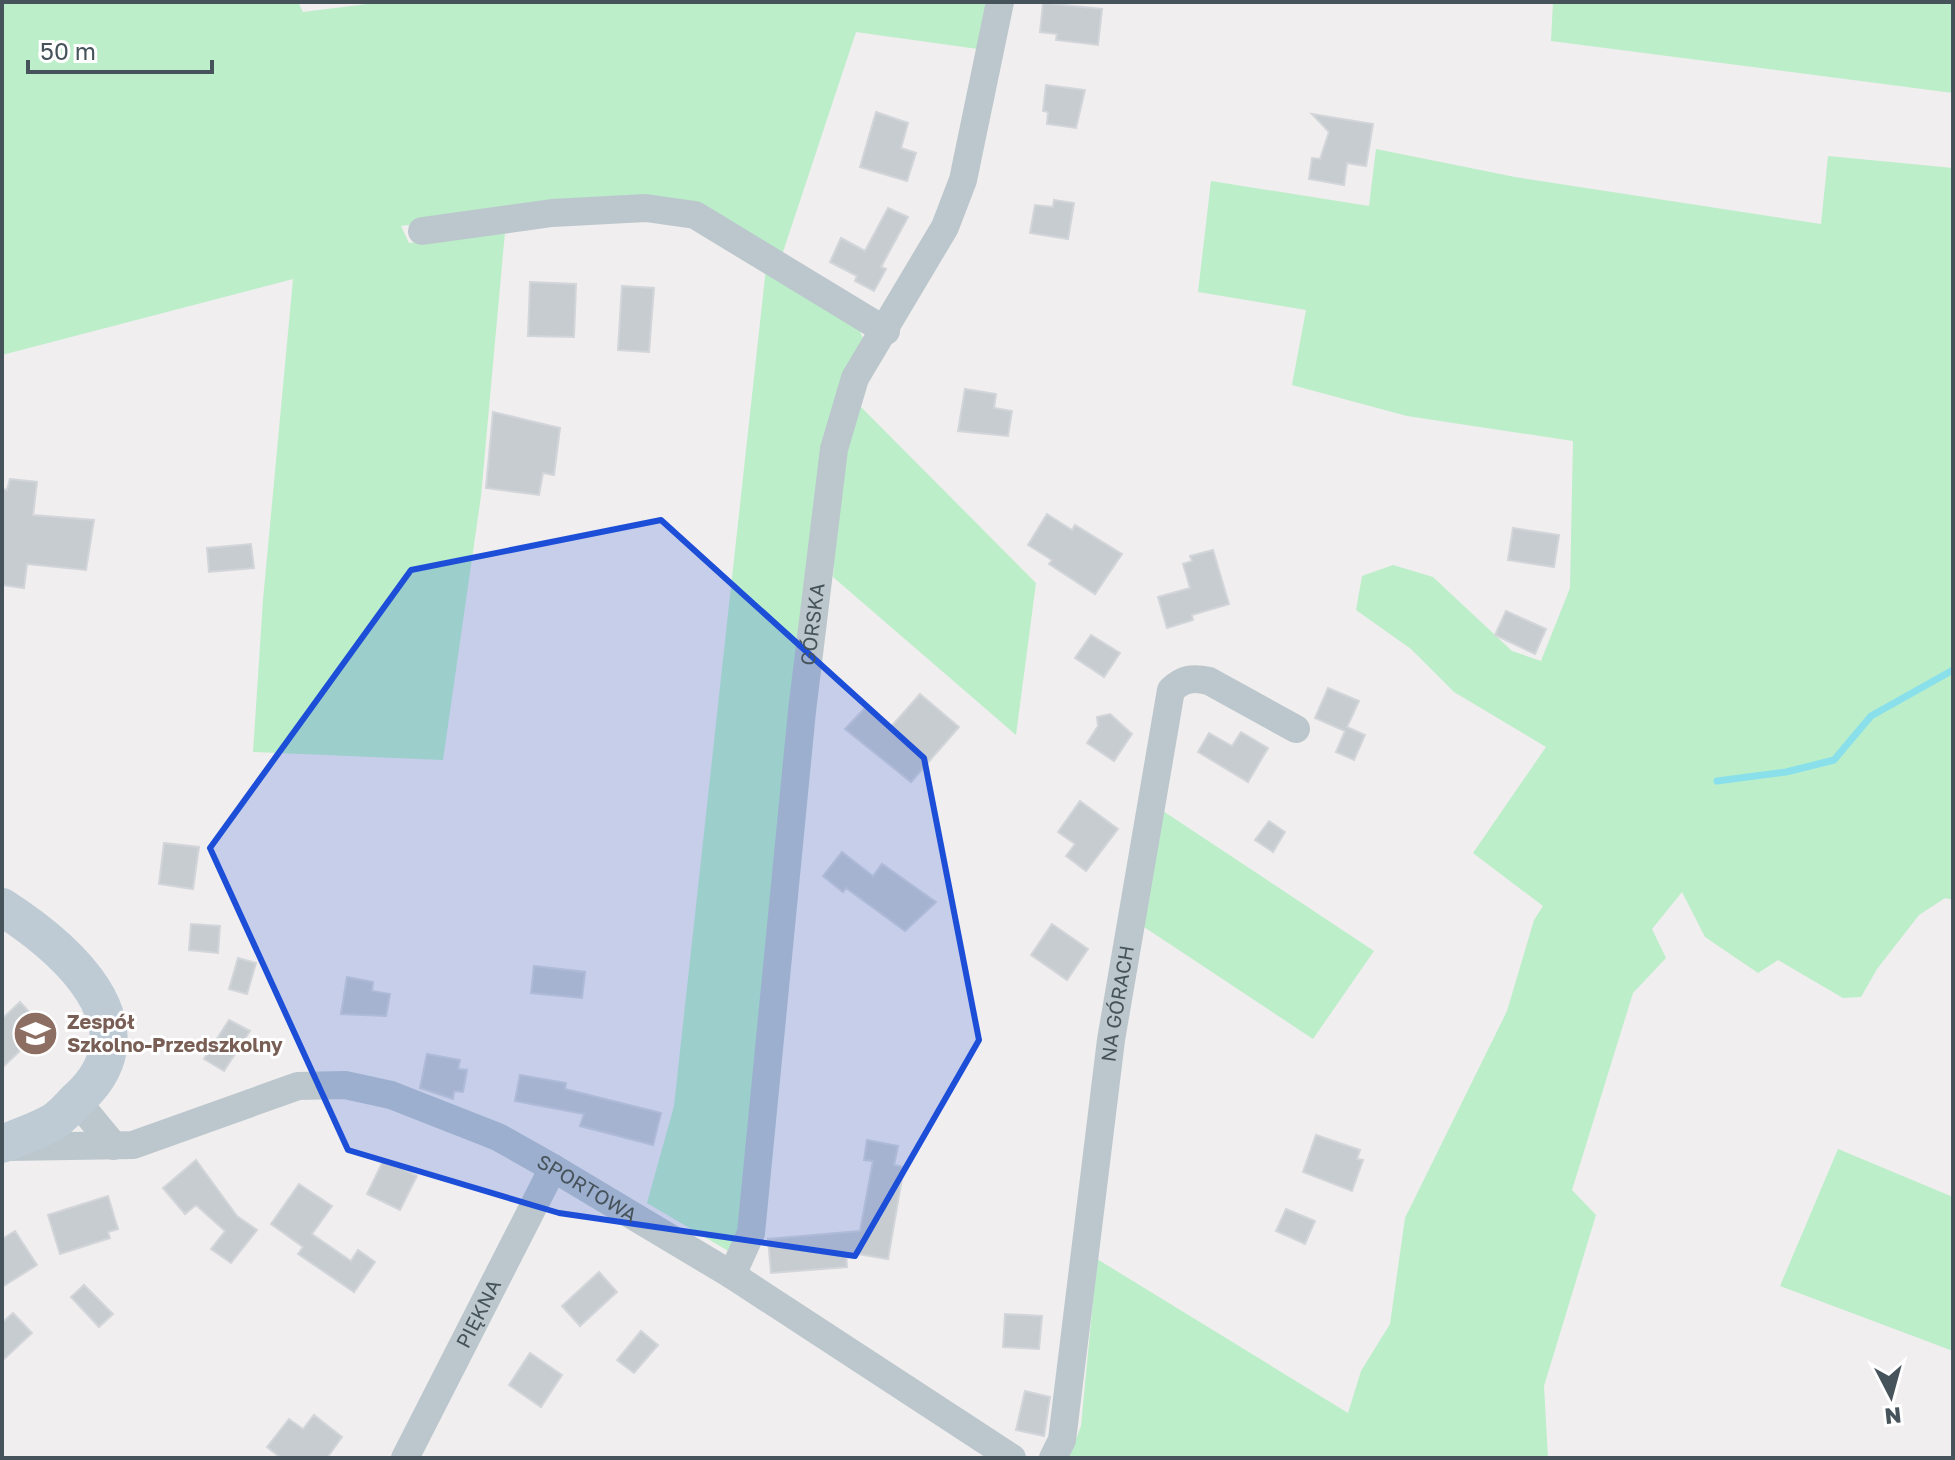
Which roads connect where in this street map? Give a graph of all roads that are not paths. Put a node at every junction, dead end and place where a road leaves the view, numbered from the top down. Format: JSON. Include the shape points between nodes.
{"nodes":[{"id":1,"x":1000,"y":2,"type":"edge"},
{"id":2,"x":422,"y":231,"type":"dead end"},
{"id":3,"x":886,"y":331,"type":"junction"},
{"id":4,"x":1296,"y":729,"type":"dead end"},
{"id":5,"x":2,"y":907,"type":"edge"},
{"id":6,"x":76,"y":1100,"type":"junction"},
{"id":7,"x":2,"y":1145,"type":"edge"},
{"id":8,"x":114,"y":1146,"type":"junction"},
{"id":9,"x":553,"y":1168,"type":"junction"},
{"id":10,"x":732,"y":1275,"type":"junction"},
{"id":11,"x":405,"y":1458,"type":"edge"},
{"id":12,"x":1012,"y":1458,"type":"edge"},
{"id":13,"x":1053,"y":1458,"type":"edge"}],
"edges":[{"from":1,"to":3,"type":"street","name":"GÓRSKA","via":[[966,172],[945,227]]},
{"from":2,"to":3,"type":"street","via":[[552,213],[646,208],[695,215]]},
{"from":3,"to":10,"type":"street","name":"GÓRSKA","via":[[855,378],[834,449],[802,711],[751,1233]]},
{"from":4,"to":13,"type":"street","name":"NA GÓRACH","via":[[1209,681],[1195,677],[1171,690],[1111,1040],[1062,1440]]},
{"from":5,"to":6,"type":"street","via":[[67,954],[98,999],[112,1042],[97,1081]]},
{"from":6,"to":7,"type":"street","via":[[54,1121]]},
{"from":6,"to":8,"type":"street"},
{"from":7,"to":8,"type":"street","name":"SPORTOWA"},
{"from":8,"to":9,"type":"street","name":"SPORTOWA","via":[[133,1145],[298,1086],[345,1085],[391,1095],[498,1137]]},
{"from":9,"to":10,"type":"street","name":"SPORTOWA"},
{"from":9,"to":11,"type":"street","name":"PIĘKNA"},
{"from":10,"to":12,"type":"street","name":"SPORTOWA"}]}
